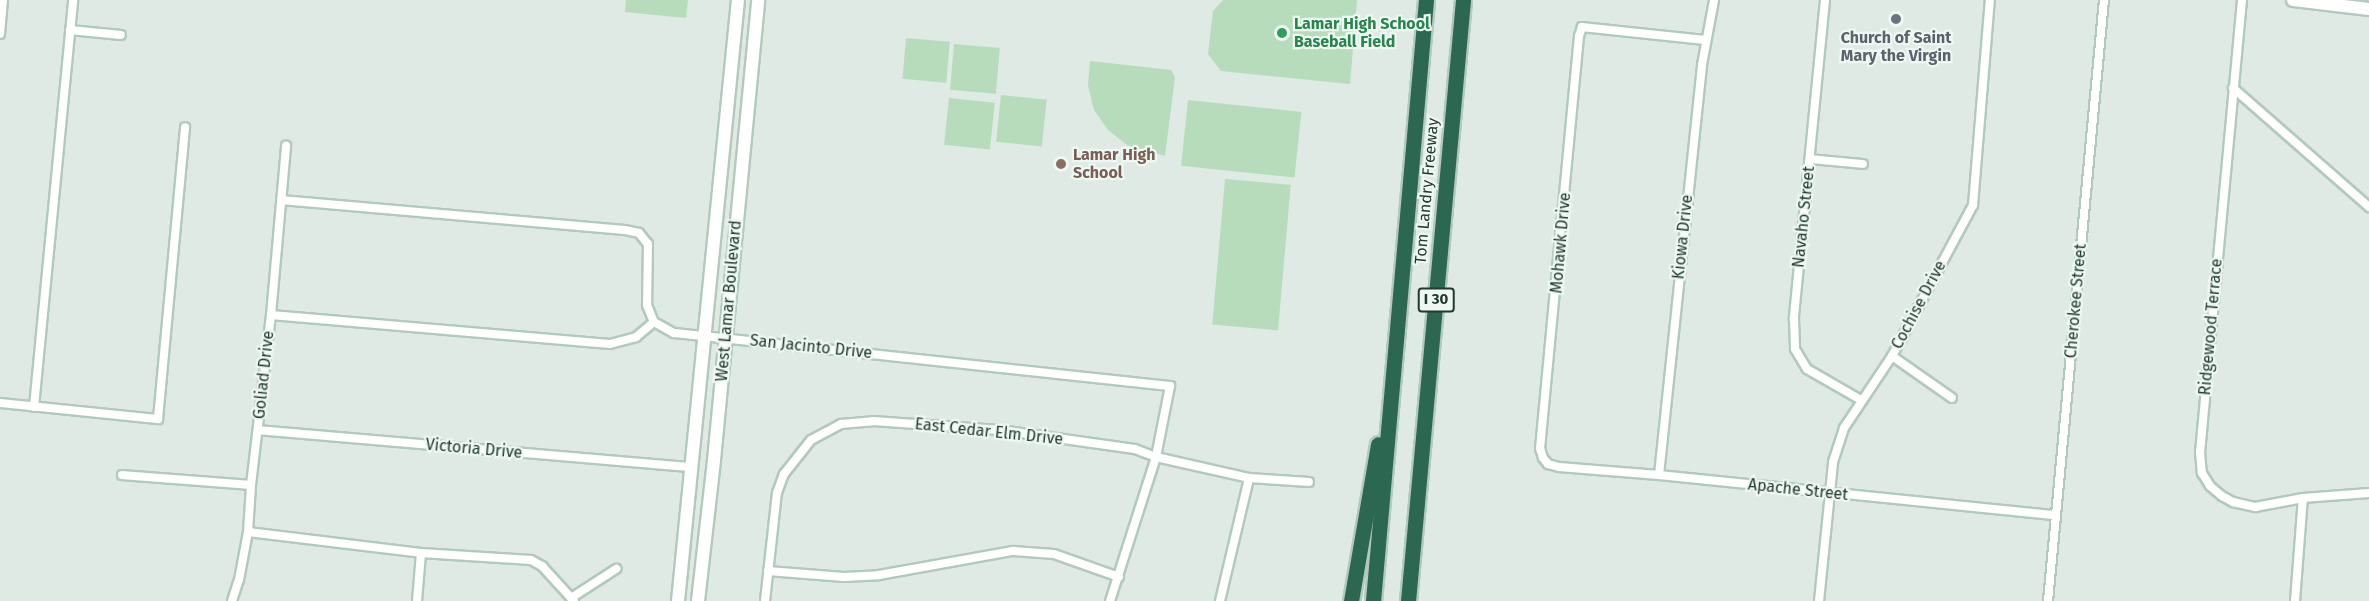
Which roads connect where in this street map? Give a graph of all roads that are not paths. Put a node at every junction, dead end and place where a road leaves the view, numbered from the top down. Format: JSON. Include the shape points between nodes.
{"nodes":[{"id":1,"x":3,"y":0,"type":"edge"},
{"id":2,"x":73,"y":0,"type":"edge"},
{"id":3,"x":738,"y":0,"type":"edge"},
{"id":4,"x":758,"y":0,"type":"edge"},
{"id":5,"x":1426,"y":0,"type":"edge"},
{"id":6,"x":1463,"y":0,"type":"edge"},
{"id":7,"x":1714,"y":0,"type":"edge"},
{"id":8,"x":1825,"y":0,"type":"edge"},
{"id":9,"x":1990,"y":0,"type":"edge"},
{"id":10,"x":2104,"y":0,"type":"edge"},
{"id":11,"x":2242,"y":0,"type":"edge"},
{"id":12,"x":2293,"y":0,"type":"edge"},
{"id":13,"x":2369,"y":9,"type":"edge"},
{"id":14,"x":70,"y":30,"type":"junction"},
{"id":15,"x":0,"y":34,"type":"edge"},
{"id":16,"x":121,"y":35,"type":"dead end"},
{"id":17,"x":1705,"y":40,"type":"junction"},
{"id":18,"x":2233,"y":88,"type":"junction"},
{"id":19,"x":185,"y":127,"type":"dead end"},
{"id":20,"x":286,"y":146,"type":"dead end"},
{"id":21,"x":1810,"y":159,"type":"junction"},
{"id":22,"x":1863,"y":164,"type":"dead end"},
{"id":23,"x":281,"y":200,"type":"junction"},
{"id":24,"x":2369,"y":207,"type":"edge"},
{"id":25,"x":713,"y":270,"type":"junction"},
{"id":26,"x":731,"y":272,"type":"junction"},
{"id":27,"x":271,"y":315,"type":"junction"},
{"id":28,"x":1399,"y":320,"type":"junction"},
{"id":29,"x":654,"y":322,"type":"junction"},
{"id":30,"x":704,"y":335,"type":"junction"},
{"id":31,"x":725,"y":338,"type":"junction"},
{"id":32,"x":1892,"y":356,"type":"junction"},
{"id":33,"x":1952,"y":398,"type":"dead end"},
{"id":34,"x":1861,"y":400,"type":"junction"},
{"id":35,"x":0,"y":403,"type":"edge"},
{"id":36,"x":34,"y":407,"type":"junction"},
{"id":37,"x":258,"y":430,"type":"junction"},
{"id":38,"x":1155,"y":458,"type":"junction"},
{"id":39,"x":1543,"y":458,"type":"joint"},
{"id":40,"x":690,"y":467,"type":"junction"},
{"id":41,"x":122,"y":475,"type":"dead end"},
{"id":42,"x":1659,"y":475,"type":"junction"},
{"id":43,"x":1249,"y":478,"type":"junction"},
{"id":44,"x":1419,"y":481,"type":"junction"},
{"id":45,"x":1309,"y":482,"type":"dead end"},
{"id":46,"x":250,"y":485,"type":"junction"},
{"id":47,"x":2369,"y":493,"type":"edge"},
{"id":48,"x":1828,"y":494,"type":"junction"},
{"id":49,"x":2303,"y":498,"type":"junction"},
{"id":50,"x":2055,"y":515,"type":"junction"},
{"id":51,"x":248,"y":532,"type":"junction"},
{"id":52,"x":421,"y":553,"type":"junction"},
{"id":53,"x":616,"y":569,"type":"dead end"},
{"id":54,"x":768,"y":571,"type":"junction"},
{"id":55,"x":1119,"y":577,"type":"junction"},
{"id":56,"x":572,"y":599,"type":"edge"},
{"id":57,"x":232,"y":601,"type":"edge"},
{"id":58,"x":417,"y":601,"type":"edge"},
{"id":59,"x":678,"y":601,"type":"edge"},
{"id":60,"x":698,"y":601,"type":"edge"},
{"id":61,"x":765,"y":601,"type":"edge"},
{"id":62,"x":1110,"y":601,"type":"edge"},
{"id":63,"x":1220,"y":601,"type":"edge"},
{"id":64,"x":1351,"y":601,"type":"edge"},
{"id":65,"x":1373,"y":601,"type":"edge"},
{"id":66,"x":1408,"y":601,"type":"edge"},
{"id":67,"x":1414,"y":601,"type":"edge"},
{"id":68,"x":1819,"y":601,"type":"edge"},
{"id":69,"x":2048,"y":601,"type":"edge"},
{"id":70,"x":2295,"y":601,"type":"edge"}],
"edges":[{"from":1,"to":15,"type":"street"},
{"from":2,"to":14,"type":"street"},
{"from":3,"to":25,"type":"main road","name":"West Lamar Boulevard"},
{"from":4,"to":26,"type":"main road","name":"West Lamar Boulevard"},
{"from":5,"to":28,"type":"highway","name":"Tom Landry Freeway","number":"I 30"},
{"from":6,"to":44,"type":"highway","name":"Tom Landry Freeway","number":"I 30"},
{"from":7,"to":17,"type":"street","name":"Kiowa Drive"},
{"from":8,"to":21,"type":"street","name":"Navaho Street"},
{"from":9,"to":32,"type":"street","name":"Cochise Drive","via":[[1973,205]]},
{"from":10,"to":50,"type":"street","name":"Cherokee Street"},
{"from":11,"to":18,"type":"street","name":"Ridgewood Terrace"},
{"from":12,"to":13,"type":"main road"},
{"from":14,"to":16,"type":"street"},
{"from":14,"to":36,"type":"street"},
{"from":17,"to":39,"type":"street","name":"Mohawk Drive","via":[[1582,27],[1540,448]]},
{"from":17,"to":42,"type":"street","name":"Kiowa Drive"},
{"from":18,"to":24,"type":"street"},
{"from":18,"to":49,"type":"street","name":"Ridgewood Terrace","via":[[2200,452],[2202,473],[2210,486],[2233,502],[2255,507]]},
{"from":19,"to":36,"type":"street","via":[[158,419]]},
{"from":20,"to":23,"type":"street","name":"Goliad Drive"},
{"from":21,"to":22,"type":"street"},
{"from":21,"to":34,"type":"street","name":"Navaho Street","via":[[1794,319],[1795,349],[1807,369]]},
{"from":23,"to":27,"type":"street","name":"Goliad Drive"},
{"from":23,"to":29,"type":"street","via":[[639,233],[648,244],[647,305]]},
{"from":25,"to":26,"type":"main road"},
{"from":25,"to":30,"type":"main road","name":"West Lamar Boulevard"},
{"from":26,"to":31,"type":"main road","name":"West Lamar Boulevard"},
{"from":27,"to":29,"type":"street","via":[[610,344],[636,337]]},
{"from":27,"to":37,"type":"street","name":"Goliad Drive"},
{"from":28,"to":64,"type":"highway"},
{"from":28,"to":65,"type":"highway","name":"Tom Landry Freeway","number":"I 30"},
{"from":29,"to":30,"type":"street","name":"San Jacinto Drive","via":[[674,333]]},
{"from":30,"to":31,"type":"street","name":"San Jacinto Drive"},
{"from":30,"to":40,"type":"main road","name":"West Lamar Boulevard"},
{"from":31,"to":38,"type":"street","name":"San Jacinto Drive","via":[[1170,386]]},
{"from":31,"to":60,"type":"main road","name":"West Lamar Boulevard"},
{"from":32,"to":33,"type":"street"},
{"from":32,"to":34,"type":"street","name":"Cochise Drive"},
{"from":34,"to":48,"type":"street","name":"Cochise Drive","via":[[1844,428]]},
{"from":35,"to":36,"type":"street"},
{"from":37,"to":40,"type":"street","name":"Victoria Drive"},
{"from":37,"to":46,"type":"street","name":"Goliad Drive"},
{"from":38,"to":43,"type":"street","name":"East Cedar Elm Drive"},
{"from":38,"to":54,"type":"street","name":"East Cedar Elm Drive","via":[[1135,449],[1000,430],[873,421],[841,424],[811,440],[784,474],[777,494]]},
{"from":38,"to":55,"type":"street"},
{"from":39,"to":42,"type":"street","name":"Apache Street","via":[[1559,467]]},
{"from":40,"to":59,"type":"main road","name":"West Lamar Boulevard"},
{"from":41,"to":46,"type":"street"},
{"from":42,"to":48,"type":"street","name":"Apache Street"},
{"from":43,"to":45,"type":"street","name":"East Cedar Elm Drive"},
{"from":43,"to":63,"type":"street"},
{"from":44,"to":66,"type":"highway","name":"Tom Landry Freeway","number":"I 30"},
{"from":44,"to":67,"type":"highway"},
{"from":46,"to":51,"type":"street","name":"Goliad Drive"},
{"from":47,"to":49,"type":"street","name":"Ridgewood Terrace"},
{"from":48,"to":50,"type":"street","name":"Apache Street"},
{"from":48,"to":68,"type":"street","name":"Cochise Drive"},
{"from":49,"to":70,"type":"street"},
{"from":50,"to":69,"type":"street","name":"Cherokee Street"},
{"from":51,"to":52,"type":"street"},
{"from":51,"to":57,"type":"street","name":"Goliad Drive"},
{"from":52,"to":56,"type":"street","via":[[531,560],[542,566]]},
{"from":52,"to":58,"type":"street"},
{"from":53,"to":56,"type":"street"},
{"from":54,"to":55,"type":"street","via":[[844,577],[1013,551],[1054,554]]},
{"from":54,"to":61,"type":"street","name":"East Cedar Elm Drive"},
{"from":55,"to":62,"type":"street"}]}
